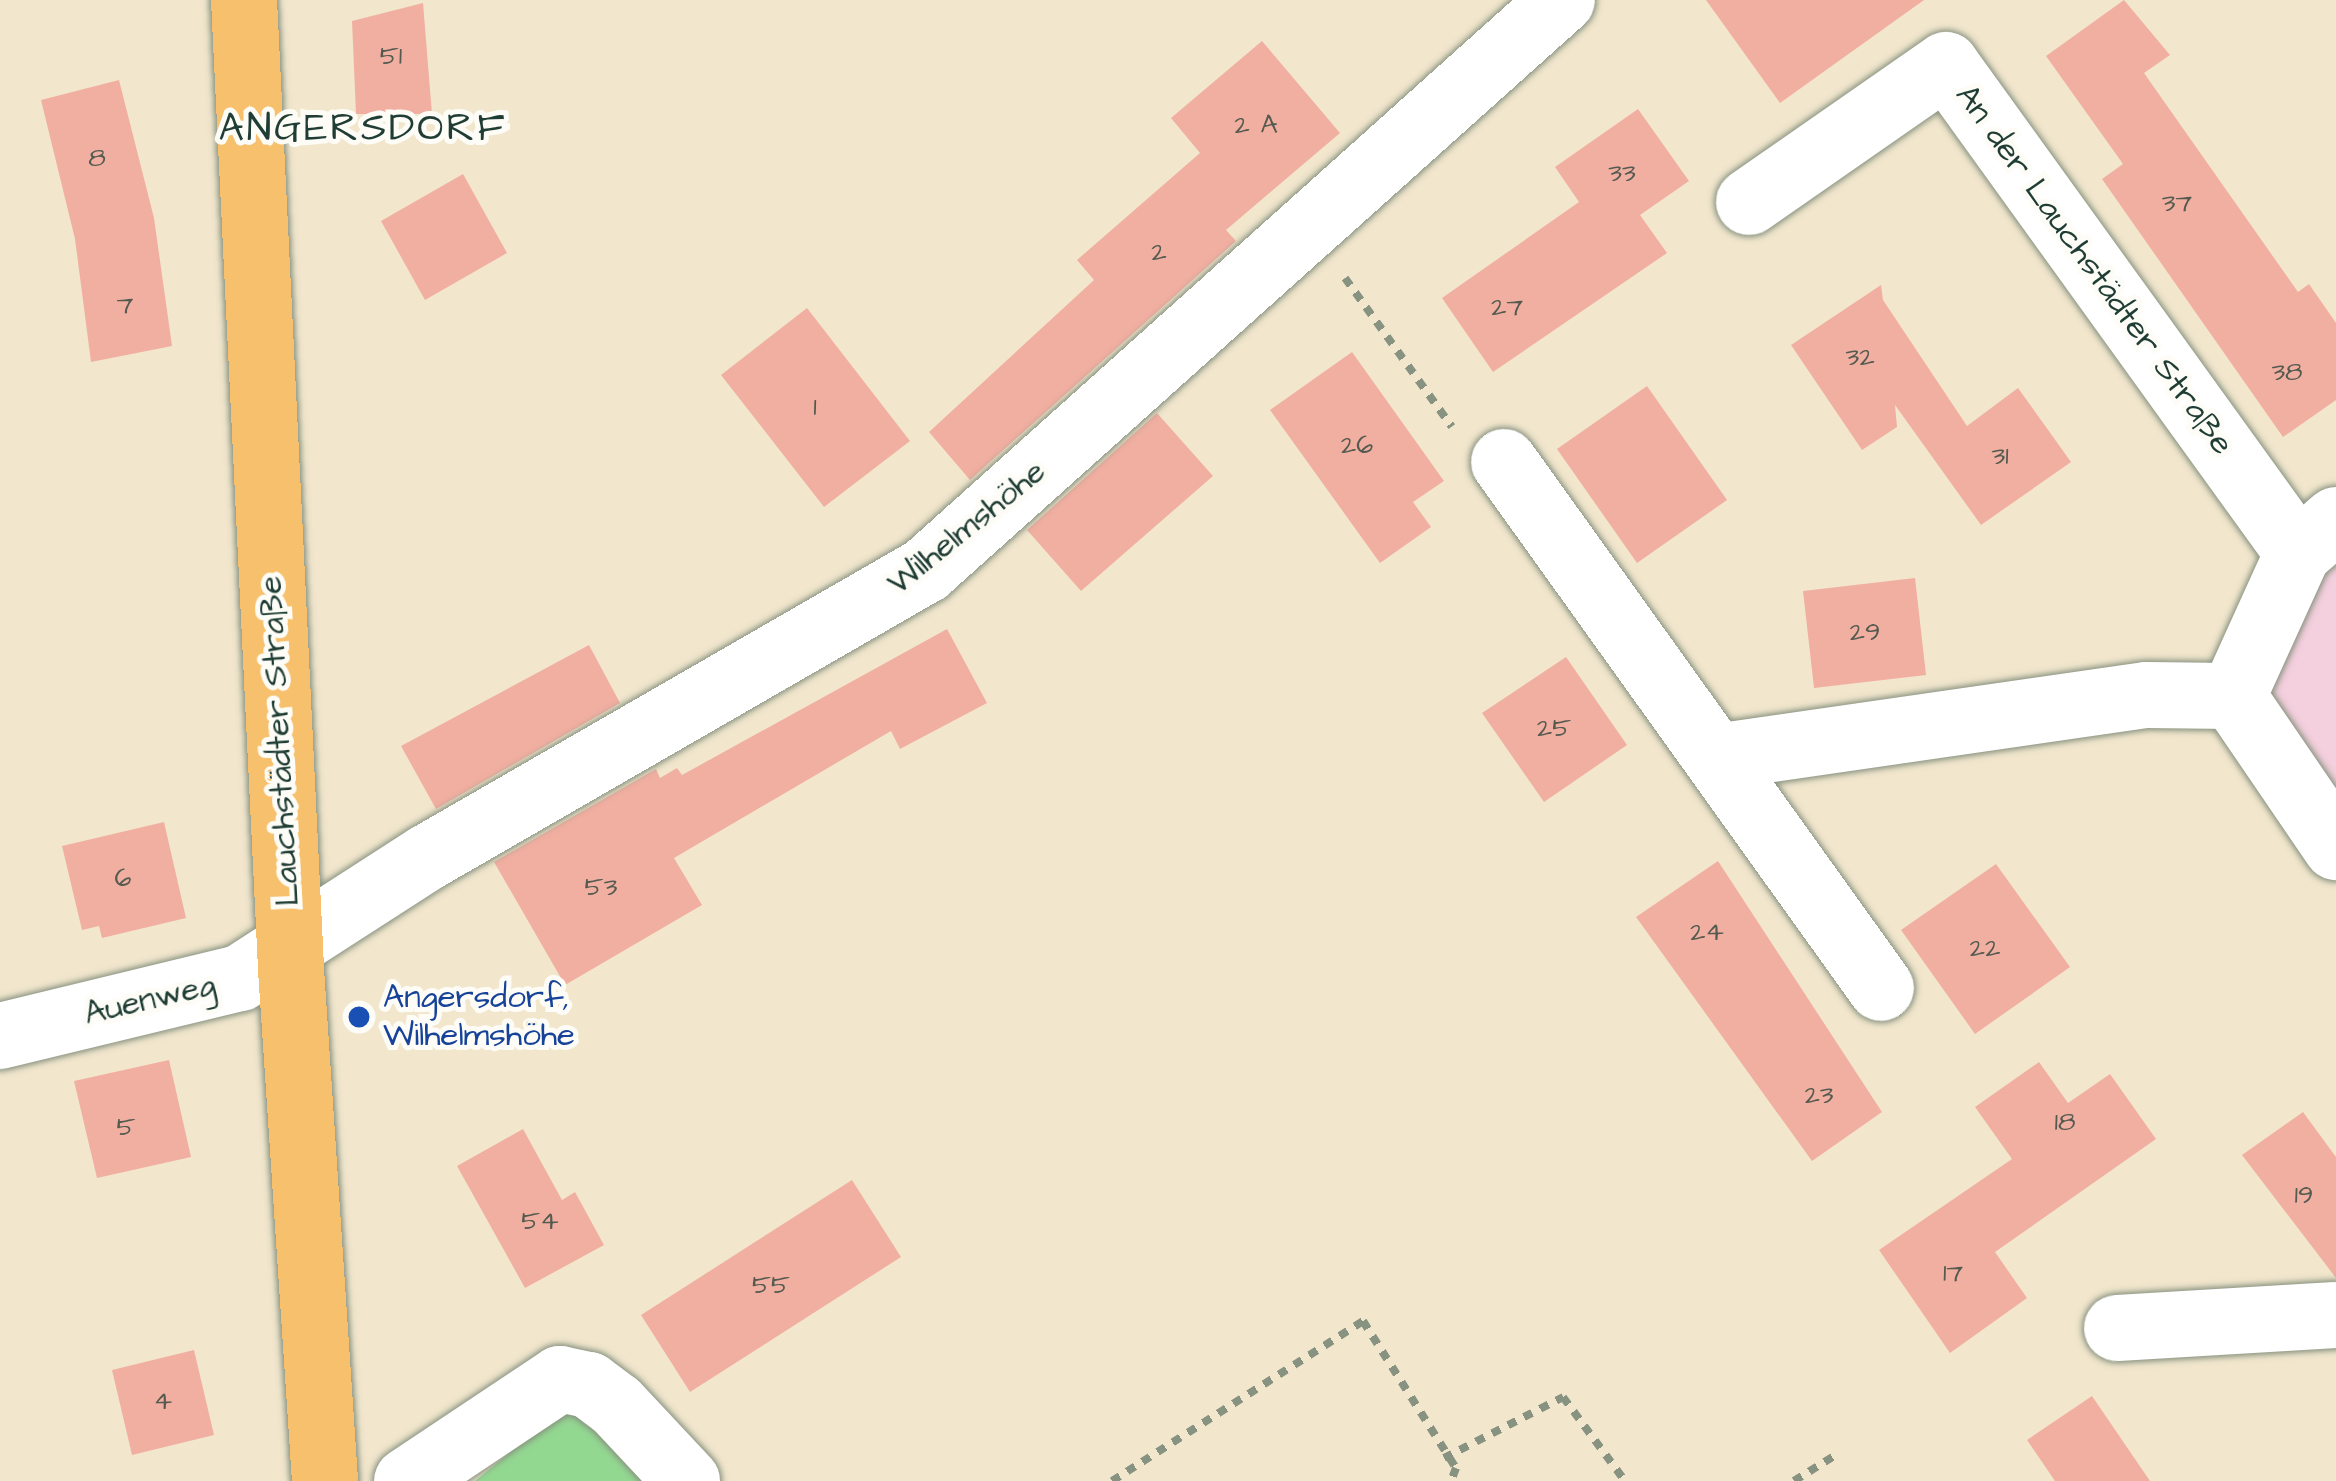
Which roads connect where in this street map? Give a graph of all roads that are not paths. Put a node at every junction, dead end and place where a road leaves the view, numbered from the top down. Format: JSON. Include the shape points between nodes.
{"nodes":[{"id":1,"x":244,"y":0,"type":"edge"},
{"id":2,"x":1562,"y":0,"type":"edge"},
{"id":3,"x":1749,"y":202,"type":"dead end"},
{"id":4,"x":1504,"y":462,"type":"road end"},
{"id":5,"x":2317,"y":536,"type":"edge"},
{"id":6,"x":2233,"y":696,"type":"junction"},
{"id":7,"x":1716,"y":757,"type":"junction"},
{"id":8,"x":2336,"y":847,"type":"edge"},
{"id":9,"x":290,"y":944,"type":"junction"},
{"id":10,"x":1881,"y":988,"type":"dead end"},
{"id":11,"x":0,"y":1036,"type":"edge"},
{"id":12,"x":2336,"y":1315,"type":"edge"},
{"id":13,"x":2117,"y":1328,"type":"dead end"},
{"id":14,"x":325,"y":1481,"type":"edge"},
{"id":15,"x":407,"y":1481,"type":"edge"},
{"id":16,"x":687,"y":1481,"type":"edge"}],
"edges":[{"from":1,"to":9,"type":"main road","name":"Lauchstädter Straße"},
{"from":2,"to":9,"type":"street","name":"Wilhelmshöhe","via":[[926,570]]},
{"from":3,"to":5,"type":"street","name":"An der Lauchstädter Straße","via":[[1946,65]]},
{"from":4,"to":7,"type":"street"},
{"from":5,"to":6,"type":"street","name":"An der Lauchstädter Straße"},
{"from":6,"to":7,"type":"street","via":[[2147,695]]},
{"from":6,"to":8,"type":"street"},
{"from":7,"to":10,"type":"street"},
{"from":9,"to":11,"type":"street","name":"Auenweg","via":[[240,978]]},
{"from":9,"to":14,"type":"main road","name":"Lauchstädter Straße"},
{"from":12,"to":13,"type":"street"},
{"from":15,"to":16,"type":"street","via":[[560,1379],[589,1385],[616,1405]]}]}
